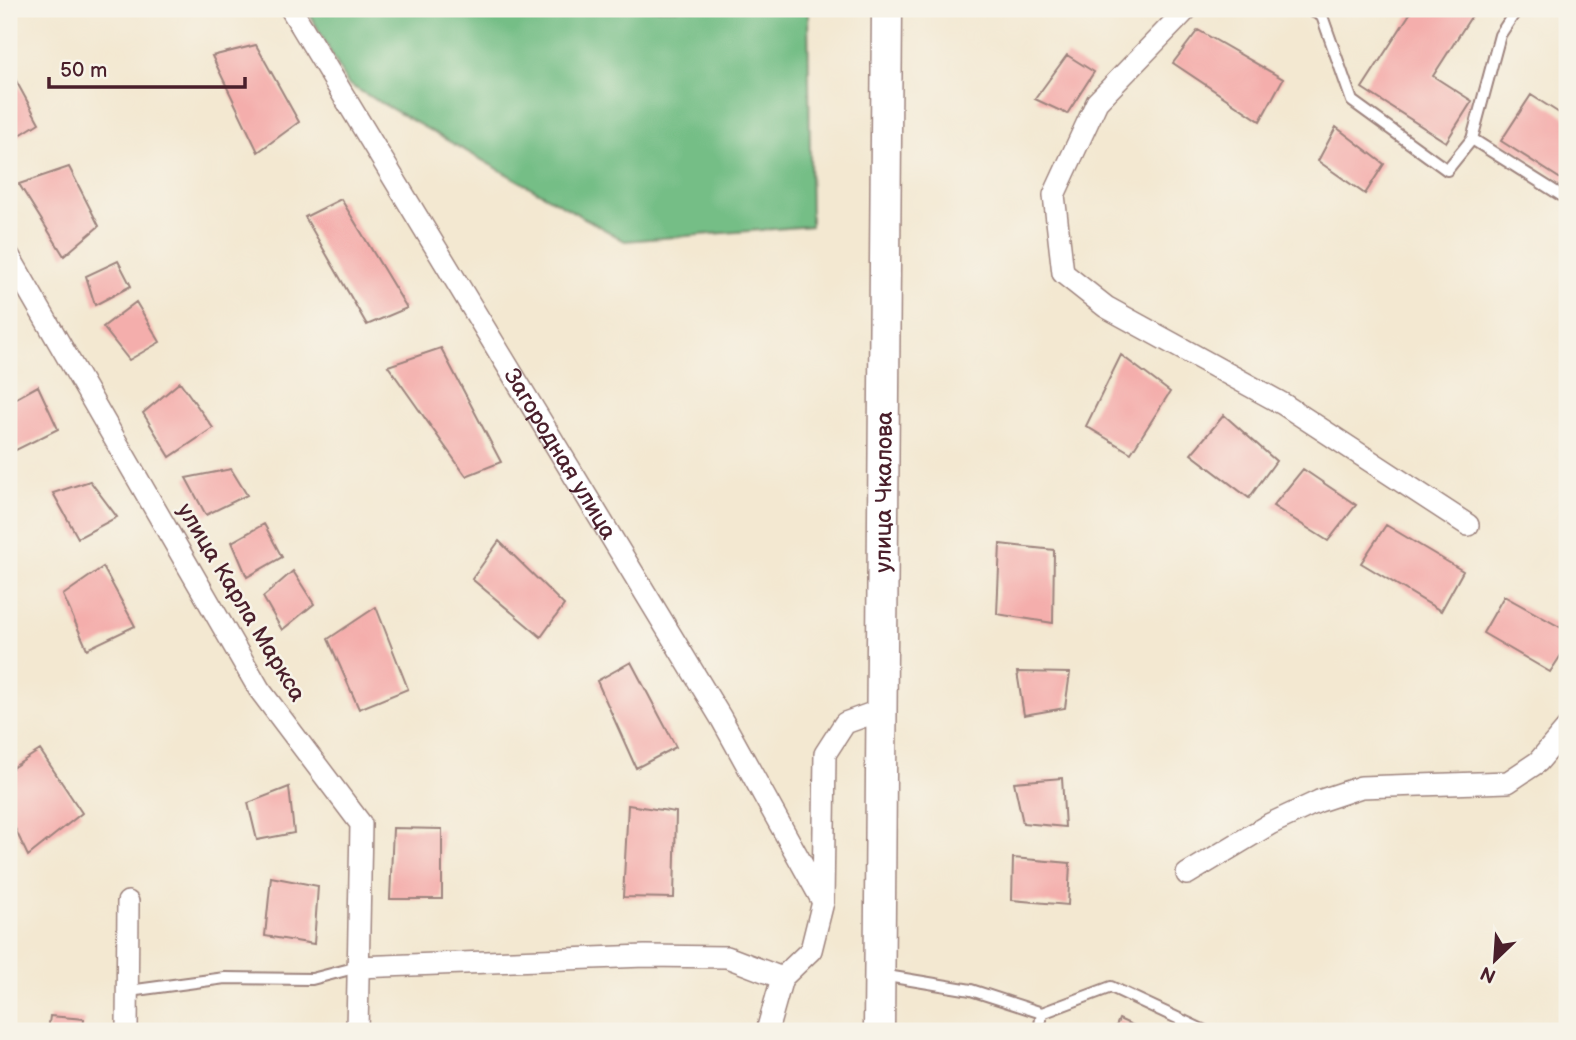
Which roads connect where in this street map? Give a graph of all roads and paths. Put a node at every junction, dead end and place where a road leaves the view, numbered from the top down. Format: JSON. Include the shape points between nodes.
{"nodes":[{"id":1,"x":291,"y":9,"type":"edge"},
{"id":2,"x":887,"y":9,"type":"edge"},
{"id":3,"x":1187,"y":9,"type":"edge"},
{"id":4,"x":1308,"y":9,"type":"edge"},
{"id":5,"x":1517,"y":9,"type":"edge"},
{"id":6,"x":1472,"y":138,"type":"junction"},
{"id":7,"x":1567,"y":199,"type":"edge"},
{"id":8,"x":9,"y":256,"type":"edge"},
{"id":9,"x":1468,"y":525,"type":"dead end"},
{"id":10,"x":884,"y":709,"type":"junction"},
{"id":11,"x":1567,"y":728,"type":"edge"},
{"id":12,"x":1187,"y":874,"type":"dead end"},
{"id":13,"x":128,"y":902,"type":"dead end"},
{"id":14,"x":823,"y":902,"type":"junction"},
{"id":15,"x":358,"y":967,"type":"junction"},
{"id":16,"x":879,"y":974,"type":"junction"},
{"id":17,"x":782,"y":978,"type":"junction"},
{"id":18,"x":129,"y":991,"type":"junction"},
{"id":19,"x":1042,"y":1013,"type":"junction"},
{"id":20,"x":127,"y":1031,"type":"edge"},
{"id":21,"x":356,"y":1031,"type":"edge"},
{"id":22,"x":767,"y":1031,"type":"edge"},
{"id":23,"x":879,"y":1031,"type":"edge"},
{"id":24,"x":1039,"y":1031,"type":"edge"},
{"id":25,"x":1205,"y":1031,"type":"edge"}],
"edges":[{"from":1,"to":14,"type":"street","name":"Загородная улица","via":[[721,718]]},
{"from":2,"to":10,"type":"street","name":"улица Чкалова"},
{"from":3,"to":9,"type":"street","via":[[1097,102],[1054,195],[1063,273],[1106,307],[1283,404]]},
{"from":4,"to":6,"type":"lane","via":[[1322,16],[1352,101],[1447,170]]},
{"from":5,"to":6,"type":"lane","via":[[1500,35]]},
{"from":6,"to":7,"type":"lane"},
{"from":8,"to":15,"type":"street","name":"улица Карла Маркса","via":[[259,689],[361,824]]},
{"from":10,"to":14,"type":"street","via":[[845,723],[825,754]]},
{"from":10,"to":16,"type":"street","name":"улица Чкалова"},
{"from":11,"to":12,"type":"street","via":[[1538,762],[1508,782],[1361,787],[1270,824]]},
{"from":13,"to":18,"type":"street"},
{"from":14,"to":17,"type":"street","via":[[811,950]]},
{"from":15,"to":17,"type":"street","via":[[727,957]]},
{"from":15,"to":18,"type":"lane","via":[[313,979],[225,978]]},
{"from":15,"to":21,"type":"street","name":"улица Карла Маркса"},
{"from":16,"to":19,"type":"lane","via":[[971,990]]},
{"from":16,"to":23,"type":"street"},
{"from":17,"to":22,"type":"street"},
{"from":18,"to":20,"type":"street"},
{"from":19,"to":24,"type":"lane"},
{"from":19,"to":25,"type":"lane","via":[[1111,988]]}]}
